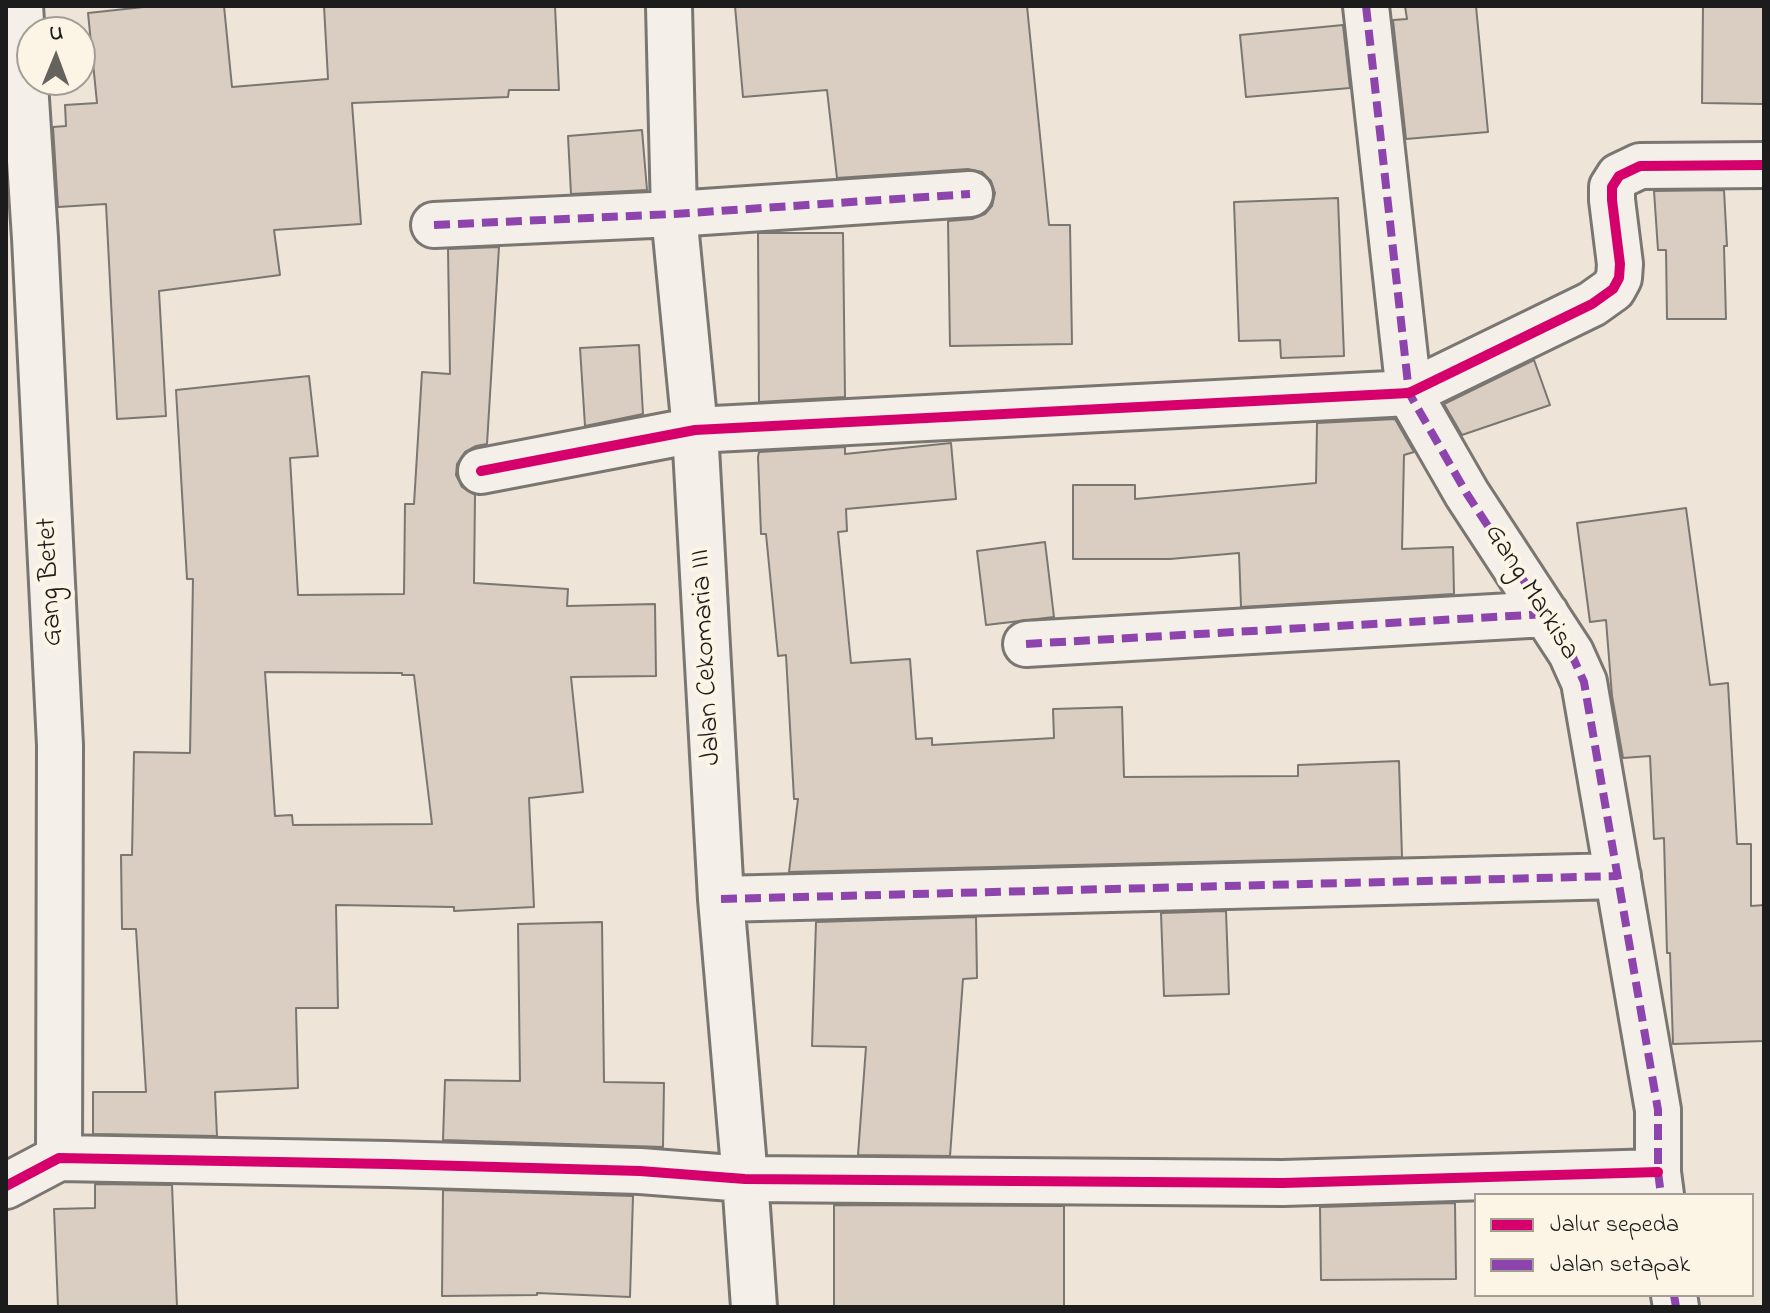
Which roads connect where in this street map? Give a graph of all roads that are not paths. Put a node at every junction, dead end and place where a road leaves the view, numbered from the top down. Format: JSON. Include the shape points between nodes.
{"nodes":[{"id":1,"x":20,"y":6,"type":"edge"},
{"id":2,"x":669,"y":6,"type":"edge"},
{"id":3,"x":1366,"y":6,"type":"edge"},
{"id":4,"x":1764,"y":165,"type":"edge"},
{"id":5,"x":970,"y":194,"type":"dead end"},
{"id":6,"x":674,"y":214,"type":"junction"},
{"id":7,"x":434,"y":225,"type":"dead end"},
{"id":8,"x":1409,"y":393,"type":"junction"},
{"id":9,"x":695,"y":430,"type":"junction"},
{"id":10,"x":481,"y":471,"type":"dead end"},
{"id":11,"x":1546,"y":614,"type":"junction"},
{"id":12,"x":1026,"y":644,"type":"dead end"},
{"id":13,"x":1618,"y":876,"type":"junction"},
{"id":14,"x":721,"y":899,"type":"junction"},
{"id":15,"x":59,"y":1158,"type":"junction"},
{"id":16,"x":745,"y":1179,"type":"junction"},
{"id":17,"x":1659,"y":1183,"type":"edge"},
{"id":18,"x":6,"y":1186,"type":"edge"},
{"id":19,"x":754,"y":1307,"type":"edge"}],
"edges":[{"from":1,"to":15,"type":"street","name":"Gang Betet","via":[[60,745]]},
{"from":2,"to":6,"type":"street","name":"Jalan Cekomaria III"},
{"from":3,"to":8,"type":"street","name":"Gang Markisa"},
{"from":4,"to":8,"type":"street","via":[[1640,166],[1619,176],[1612,187],[1620,264],[1613,289]]},
{"from":5,"to":6,"type":"street"},
{"from":6,"to":7,"type":"street"},
{"from":6,"to":9,"type":"street","name":"Jalan Cekomaria III"},
{"from":8,"to":9,"type":"street"},
{"from":8,"to":11,"type":"street","name":"Gang Markisa"},
{"from":9,"to":10,"type":"street"},
{"from":9,"to":14,"type":"street","name":"Jalan Cekomaria III"},
{"from":11,"to":12,"type":"street"},
{"from":11,"to":13,"type":"street","name":"Gang Markisa","via":[[1584,682]]},
{"from":13,"to":14,"type":"street"},
{"from":13,"to":17,"type":"street","name":"Gang Markisa","via":[[1658,1110]]},
{"from":14,"to":16,"type":"street","name":"Jalan Cekomaria III"},
{"from":15,"to":16,"type":"street","via":[[640,1171]]},
{"from":15,"to":18,"type":"street"},
{"from":16,"to":17,"type":"street"},
{"from":16,"to":19,"type":"street","name":"Jalan Cekomaria III"}]}
